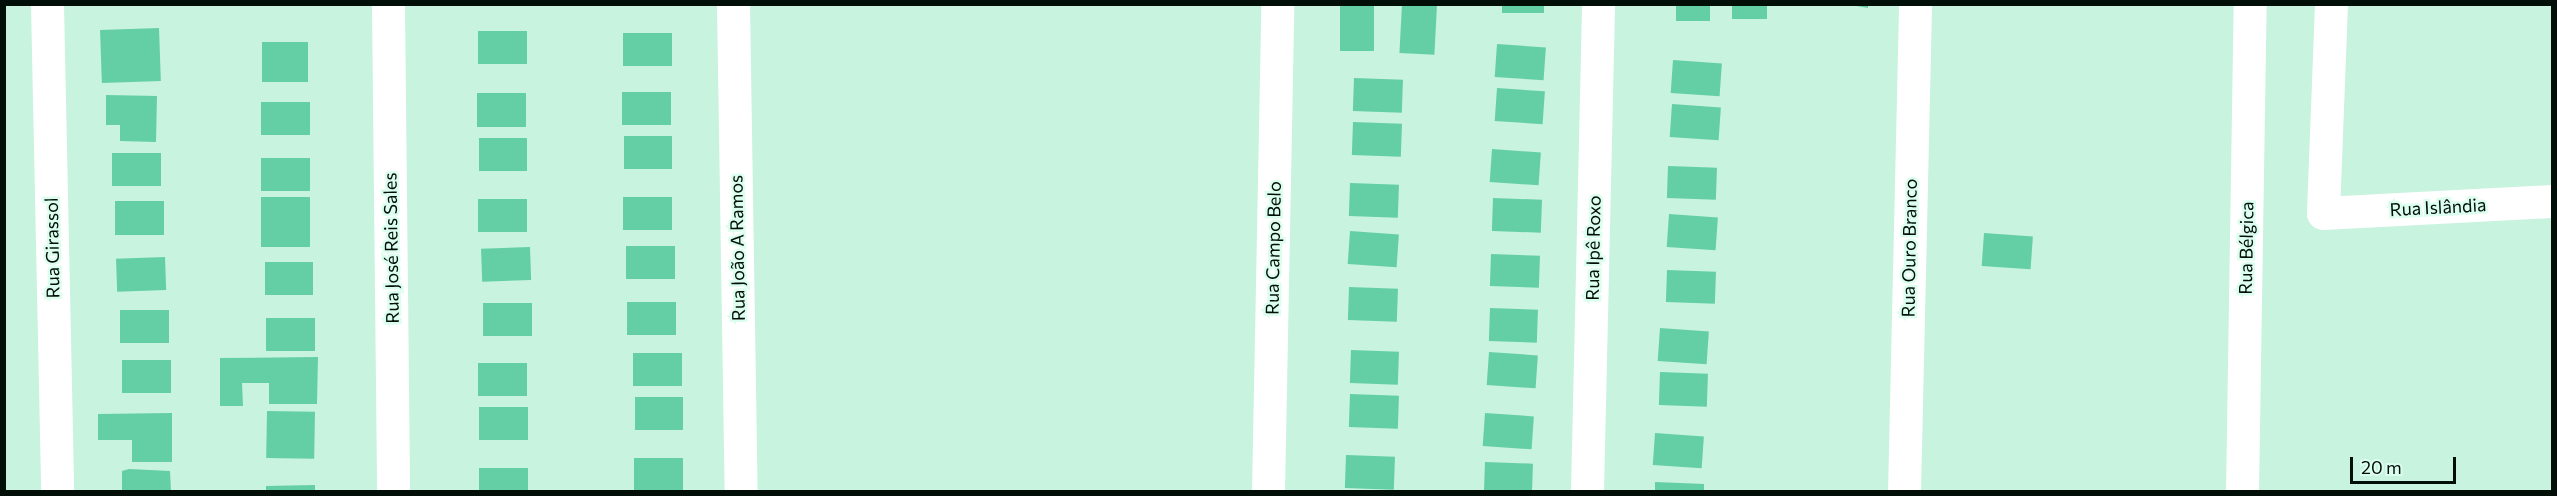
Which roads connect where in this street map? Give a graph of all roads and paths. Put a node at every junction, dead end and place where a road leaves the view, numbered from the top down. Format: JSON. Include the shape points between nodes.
{"nodes":[{"id":1,"x":48,"y":4,"type":"edge"},
{"id":2,"x":388,"y":4,"type":"edge"},
{"id":3,"x":733,"y":4,"type":"edge"},
{"id":4,"x":1277,"y":4,"type":"edge"},
{"id":5,"x":1598,"y":4,"type":"edge"},
{"id":6,"x":1914,"y":4,"type":"edge"},
{"id":7,"x":2250,"y":4,"type":"edge"},
{"id":8,"x":2331,"y":4,"type":"edge"},
{"id":9,"x":2553,"y":201,"type":"edge"},
{"id":10,"x":57,"y":492,"type":"edge"},
{"id":11,"x":393,"y":492,"type":"edge"},
{"id":12,"x":741,"y":492,"type":"edge"},
{"id":13,"x":1268,"y":492,"type":"edge"},
{"id":14,"x":1587,"y":492,"type":"edge"},
{"id":15,"x":1904,"y":492,"type":"edge"},
{"id":16,"x":2242,"y":492,"type":"edge"}],
"edges":[{"from":1,"to":10,"type":"street","name":"Rua Girassol"},
{"from":2,"to":11,"type":"street","name":"Rua José Reis Sales"},
{"from":3,"to":12,"type":"street","name":"Rua João A Ramos"},
{"from":4,"to":13,"type":"street","name":"Rua Campo Belo"},
{"from":5,"to":14,"type":"street","name":"Rua Ipê Roxo"},
{"from":6,"to":15,"type":"street","name":"Rua Ouro Branco"},
{"from":7,"to":16,"type":"street","name":"Rua Bélgica"},
{"from":8,"to":9,"type":"street","name":"Rua Islândia","via":[[2323,213]]}]}
